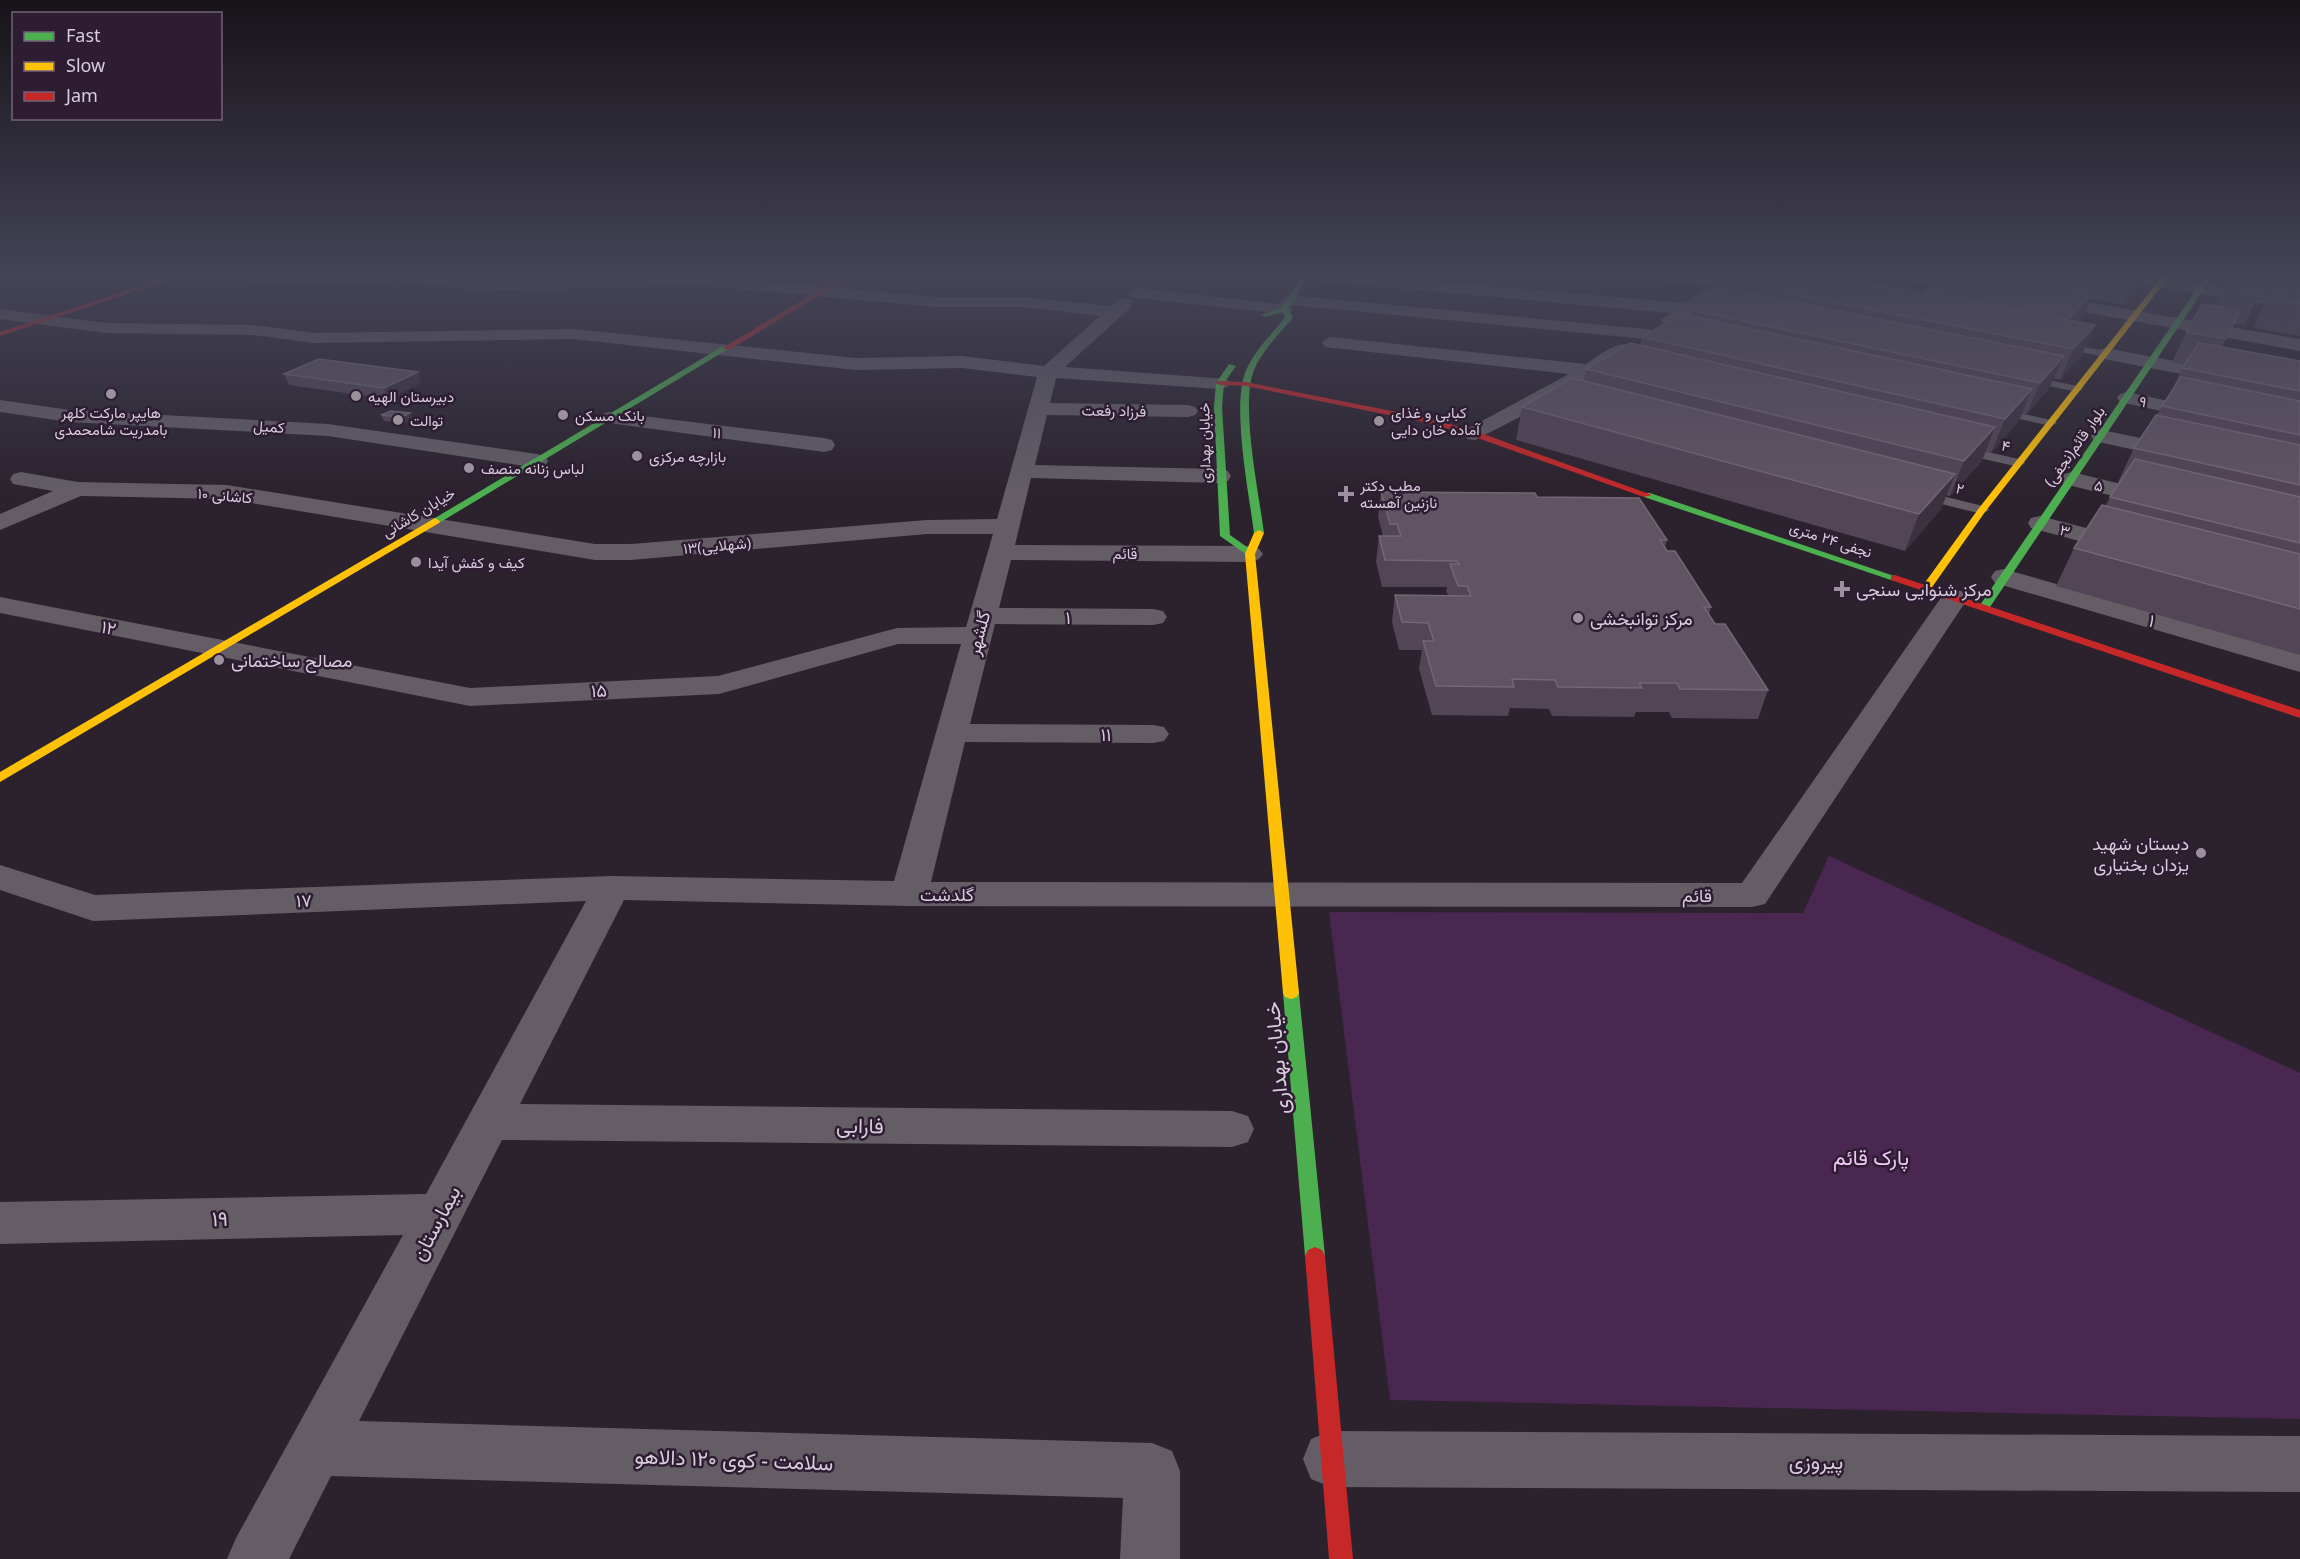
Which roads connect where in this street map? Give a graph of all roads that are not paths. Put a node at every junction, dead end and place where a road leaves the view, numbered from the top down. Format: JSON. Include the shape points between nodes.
{"nodes":[{"id":1,"x":702,"y":347,"type":"edge"},
{"id":2,"x":729,"y":347,"type":"edge"},
{"id":3,"x":1076,"y":347,"type":"edge"},
{"id":4,"x":1268,"y":347,"type":"edge"},
{"id":5,"x":1373,"y":347,"type":"edge"},
{"id":6,"x":1634,"y":347,"type":"edge"},
{"id":7,"x":2067,"y":347,"type":"edge"},
{"id":8,"x":2112,"y":347,"type":"edge"},
{"id":9,"x":2163,"y":347,"type":"edge"},
{"id":10,"x":725,"y":349,"type":"junction"},
{"id":11,"x":1240,"y":353,"type":"dead end"},
{"id":12,"x":2106,"y":354,"type":"junction"},
{"id":13,"x":2151,"y":363,"type":"junction"},
{"id":14,"x":1601,"y":367,"type":"junction"},
{"id":15,"x":1048,"y":372,"type":"junction"},
{"id":16,"x":2021,"y":377,"type":"edge"},
{"id":17,"x":1220,"y":383,"type":"junction"},
{"id":18,"x":1245,"y":384,"type":"junction"},
{"id":19,"x":2078,"y":389,"type":"junction"},
{"id":20,"x":2300,"y":391,"type":"edge"},
{"id":21,"x":1546,"y":396,"type":"junction"},
{"id":22,"x":2127,"y":398,"type":"junction"},
{"id":23,"x":1569,"y":402,"type":"edge"},
{"id":24,"x":1349,"y":403,"type":"junction"},
{"id":25,"x":0,"y":405,"type":"edge"},
{"id":26,"x":1218,"y":407,"type":"junction"},
{"id":27,"x":1245,"y":407,"type":"junction"},
{"id":28,"x":1039,"y":408,"type":"junction"},
{"id":29,"x":1982,"y":408,"type":"edge"},
{"id":30,"x":1188,"y":411,"type":"dead end"},
{"id":31,"x":609,"y":418,"type":"junction"},
{"id":32,"x":2231,"y":419,"type":"edge"},
{"id":33,"x":2051,"y":423,"type":"junction"},
{"id":34,"x":1475,"y":434,"type":"junction"},
{"id":35,"x":2102,"y":436,"type":"junction"},
{"id":36,"x":824,"y":445,"type":"dead end"},
{"id":37,"x":1949,"y":447,"type":"edge"},
{"id":38,"x":2207,"y":459,"type":"edge"},
{"id":39,"x":537,"y":461,"type":"junction"},
{"id":40,"x":2019,"y":463,"type":"junction"},
{"id":41,"x":1021,"y":471,"type":"junction"},
{"id":42,"x":1220,"y":476,"type":"junction"},
{"id":43,"x":21,"y":479,"type":"dead end"},
{"id":44,"x":2072,"y":479,"type":"junction"},
{"id":45,"x":78,"y":489,"type":"junction"},
{"id":46,"x":1913,"y":492,"type":"edge"},
{"id":47,"x":2175,"y":504,"type":"edge"},
{"id":48,"x":1982,"y":510,"type":"junction"},
{"id":49,"x":0,"y":523,"type":"edge"},
{"id":50,"x":2040,"y":524,"type":"junction"},
{"id":51,"x":428,"y":525,"type":"junction"},
{"id":52,"x":1007,"y":526,"type":"junction"},
{"id":53,"x":1000,"y":552,"type":"junction"},
{"id":54,"x":2153,"y":553,"type":"edge"},
{"id":55,"x":1250,"y":554,"type":"junction"},
{"id":56,"x":2004,"y":577,"type":"junction"},
{"id":57,"x":1955,"y":598,"type":"junction"},
{"id":58,"x":0,"y":605,"type":"edge"},
{"id":59,"x":1153,"y":617,"type":"dead end"},
{"id":60,"x":980,"y":626,"type":"junction"},
{"id":61,"x":219,"y":649,"type":"junction"},
{"id":62,"x":2300,"y":663,"type":"edge"},
{"id":63,"x":2300,"y":714,"type":"edge"},
{"id":64,"x":952,"y":733,"type":"junction"},
{"id":65,"x":1153,"y":734,"type":"dead end"},
{"id":66,"x":0,"y":778,"type":"edge"},
{"id":67,"x":0,"y":877,"type":"edge"},
{"id":68,"x":612,"y":888,"type":"junction"},
{"id":69,"x":909,"y":894,"type":"junction"},
{"id":70,"x":1282,"y":895,"type":"junction"},
{"id":71,"x":489,"y":1122,"type":"junction"},
{"id":72,"x":1232,"y":1129,"type":"dead end"},
{"id":73,"x":440,"y":1214,"type":"junction"},
{"id":74,"x":0,"y":1223,"type":"edge"},
{"id":75,"x":316,"y":1448,"type":"junction"},
{"id":76,"x":1331,"y":1459,"type":"junction"},
{"id":77,"x":2300,"y":1464,"type":"edge"},
{"id":78,"x":257,"y":1559,"type":"edge"},
{"id":79,"x":1150,"y":1559,"type":"edge"},
{"id":80,"x":1341,"y":1559,"type":"edge"}],
"edges":[{"from":1,"to":10,"type":"street"},
{"from":2,"to":10,"type":"street","name":"خیابان کاشانی"},
{"from":3,"to":15,"type":"street"},
{"from":4,"to":18,"type":"street","name":"خیابان بهداری"},
{"from":5,"to":14,"type":"street"},
{"from":6,"to":14,"type":"street"},
{"from":7,"to":12,"type":"lane"},
{"from":8,"to":12,"type":"street","name":"بلوار قائم(نجفی)"},
{"from":9,"to":13,"type":"street","name":"بلوار قائم(نجفی)"},
{"from":10,"to":15,"type":"street","via":[[856,364],[962,362]]},
{"from":10,"to":31,"type":"street","name":"خیابان کاشانی"},
{"from":11,"to":17,"type":"street","name":"خیابان بهداری"},
{"from":12,"to":13,"type":"street"},
{"from":12,"to":19,"type":"street","name":"بلوار قائم(نجفی)"},
{"from":13,"to":20,"type":"street"},
{"from":13,"to":22,"type":"street","name":"بلوار قائم(نجفی)"},
{"from":14,"to":21,"type":"street"},
{"from":15,"to":17,"type":"street"},
{"from":15,"to":28,"type":"street","name":"گلشهر"},
{"from":16,"to":19,"type":"lane"},
{"from":17,"to":18,"type":"street","name":"نجفی ۲۴ متری"},
{"from":17,"to":26,"type":"street","name":"خیابان بهداری"},
{"from":18,"to":24,"type":"street","name":"نجفی ۲۴ متری"},
{"from":18,"to":27,"type":"street","name":"خیابان بهداری"},
{"from":19,"to":33,"type":"street","name":"بلوار قائم(نجفی)"},
{"from":21,"to":23,"type":"lane"},
{"from":21,"to":34,"type":"street"},
{"from":22,"to":32,"type":"street","name":"۹"},
{"from":22,"to":35,"type":"street","name":"بلوار قائم(نجفی)"},
{"from":24,"to":27,"type":"street","name":"نجفی ۲۴ متری","via":[[1274,402]]},
{"from":24,"to":34,"type":"street","name":"نجفی ۲۴ متری"},
{"from":25,"to":39,"type":"street","name":"کمیل","via":[[70,416],[328,430]]},
{"from":26,"to":27,"type":"street","name":"نجفی ۲۴ متری"},
{"from":26,"to":42,"type":"street","name":"خیابان بهداری"},
{"from":27,"to":55,"type":"street","name":"خیابان بهداری","via":[[1259,535]]},
{"from":28,"to":30,"type":"street","name":"فرزاد رفعت"},
{"from":28,"to":41,"type":"street","name":"گلشهر"},
{"from":29,"to":33,"type":"lane"},
{"from":31,"to":36,"type":"street","name":"۱۱"},
{"from":31,"to":39,"type":"street","name":"خیابان کاشانی"},
{"from":33,"to":40,"type":"street","name":"بلوار قائم(نجفی)"},
{"from":34,"to":57,"type":"street","name":"نجفی ۲۴ متری"},
{"from":35,"to":38,"type":"street"},
{"from":35,"to":44,"type":"street","name":"بلوار قائم(نجفی)"},
{"from":37,"to":40,"type":"lane","name":"۴"},
{"from":39,"to":51,"type":"street","name":"خیابان کاشانی"},
{"from":40,"to":48,"type":"street","name":"بلوار قائم(نجفی)"},
{"from":41,"to":42,"type":"street"},
{"from":41,"to":52,"type":"street","name":"گلشهر"},
{"from":42,"to":55,"type":"street","name":"خیابان بهداری","via":[[1225,537]]},
{"from":43,"to":45,"type":"street","name":"کاشانی ۱۰"},
{"from":44,"to":47,"type":"street","name":"۵"},
{"from":44,"to":50,"type":"street","name":"بلوار قائم(نجفی)"},
{"from":45,"to":49,"type":"street"},
{"from":45,"to":51,"type":"street","name":"کاشانی ۱۰","via":[[227,492]]},
{"from":46,"to":48,"type":"lane","name":"۲"},
{"from":48,"to":57,"type":"street","name":"بلوار قائم(نجفی)"},
{"from":50,"to":54,"type":"street","name":"۳"},
{"from":50,"to":56,"type":"street","name":"بلوار قائم(نجفی)"},
{"from":51,"to":52,"type":"street","name":"۱۳(شهلایی)","via":[[595,552],[927,526]]},
{"from":51,"to":61,"type":"street","name":"خیابان کاشانی"},
{"from":52,"to":53,"type":"street","name":"گلشهر"},
{"from":53,"to":55,"type":"street","name":"قائم"},
{"from":53,"to":60,"type":"street","name":"گلشهر"},
{"from":55,"to":70,"type":"street","name":"خیابان بهداری"},
{"from":56,"to":57,"type":"street","name":"بلوار قائم(نجفی)"},
{"from":56,"to":62,"type":"street","name":"۱"},
{"from":57,"to":63,"type":"street","name":"نجفی ۲۴ متری"},
{"from":57,"to":70,"type":"street","name":"قائم","via":[[1752,895]]},
{"from":58,"to":61,"type":"street","name":"۱۲"},
{"from":59,"to":60,"type":"street","name":"۱"},
{"from":60,"to":61,"type":"street","name":"۱۵","via":[[897,636],[720,685],[470,697]]},
{"from":60,"to":64,"type":"street","name":"گلشهر"},
{"from":61,"to":66,"type":"street","name":"خیابان کاشانی"},
{"from":64,"to":65,"type":"street","name":"۱۱"},
{"from":64,"to":69,"type":"street","name":"گلشهر"},
{"from":67,"to":68,"type":"street","name":"۱۷","via":[[93,908]]},
{"from":68,"to":69,"type":"street","name":"گلدشت"},
{"from":68,"to":71,"type":"street","name":"بیمارستان"},
{"from":69,"to":70,"type":"street","name":"گلدشت"},
{"from":70,"to":76,"type":"street","name":"خیابان بهداری"},
{"from":71,"to":72,"type":"street","name":"فارابی"},
{"from":71,"to":73,"type":"street","name":"بیمارستان"},
{"from":73,"to":74,"type":"street","name":"۱۹"},
{"from":73,"to":75,"type":"street","name":"بیمارستان"},
{"from":75,"to":78,"type":"street","name":"بیمارستان"},
{"from":75,"to":79,"type":"street","name":"سلامت - کوی ۱۲۰ دالاهو","via":[[1152,1471]]},
{"from":76,"to":77,"type":"street","name":"پیروزی"},
{"from":76,"to":80,"type":"street","name":"خیابان بهداری"}]}
